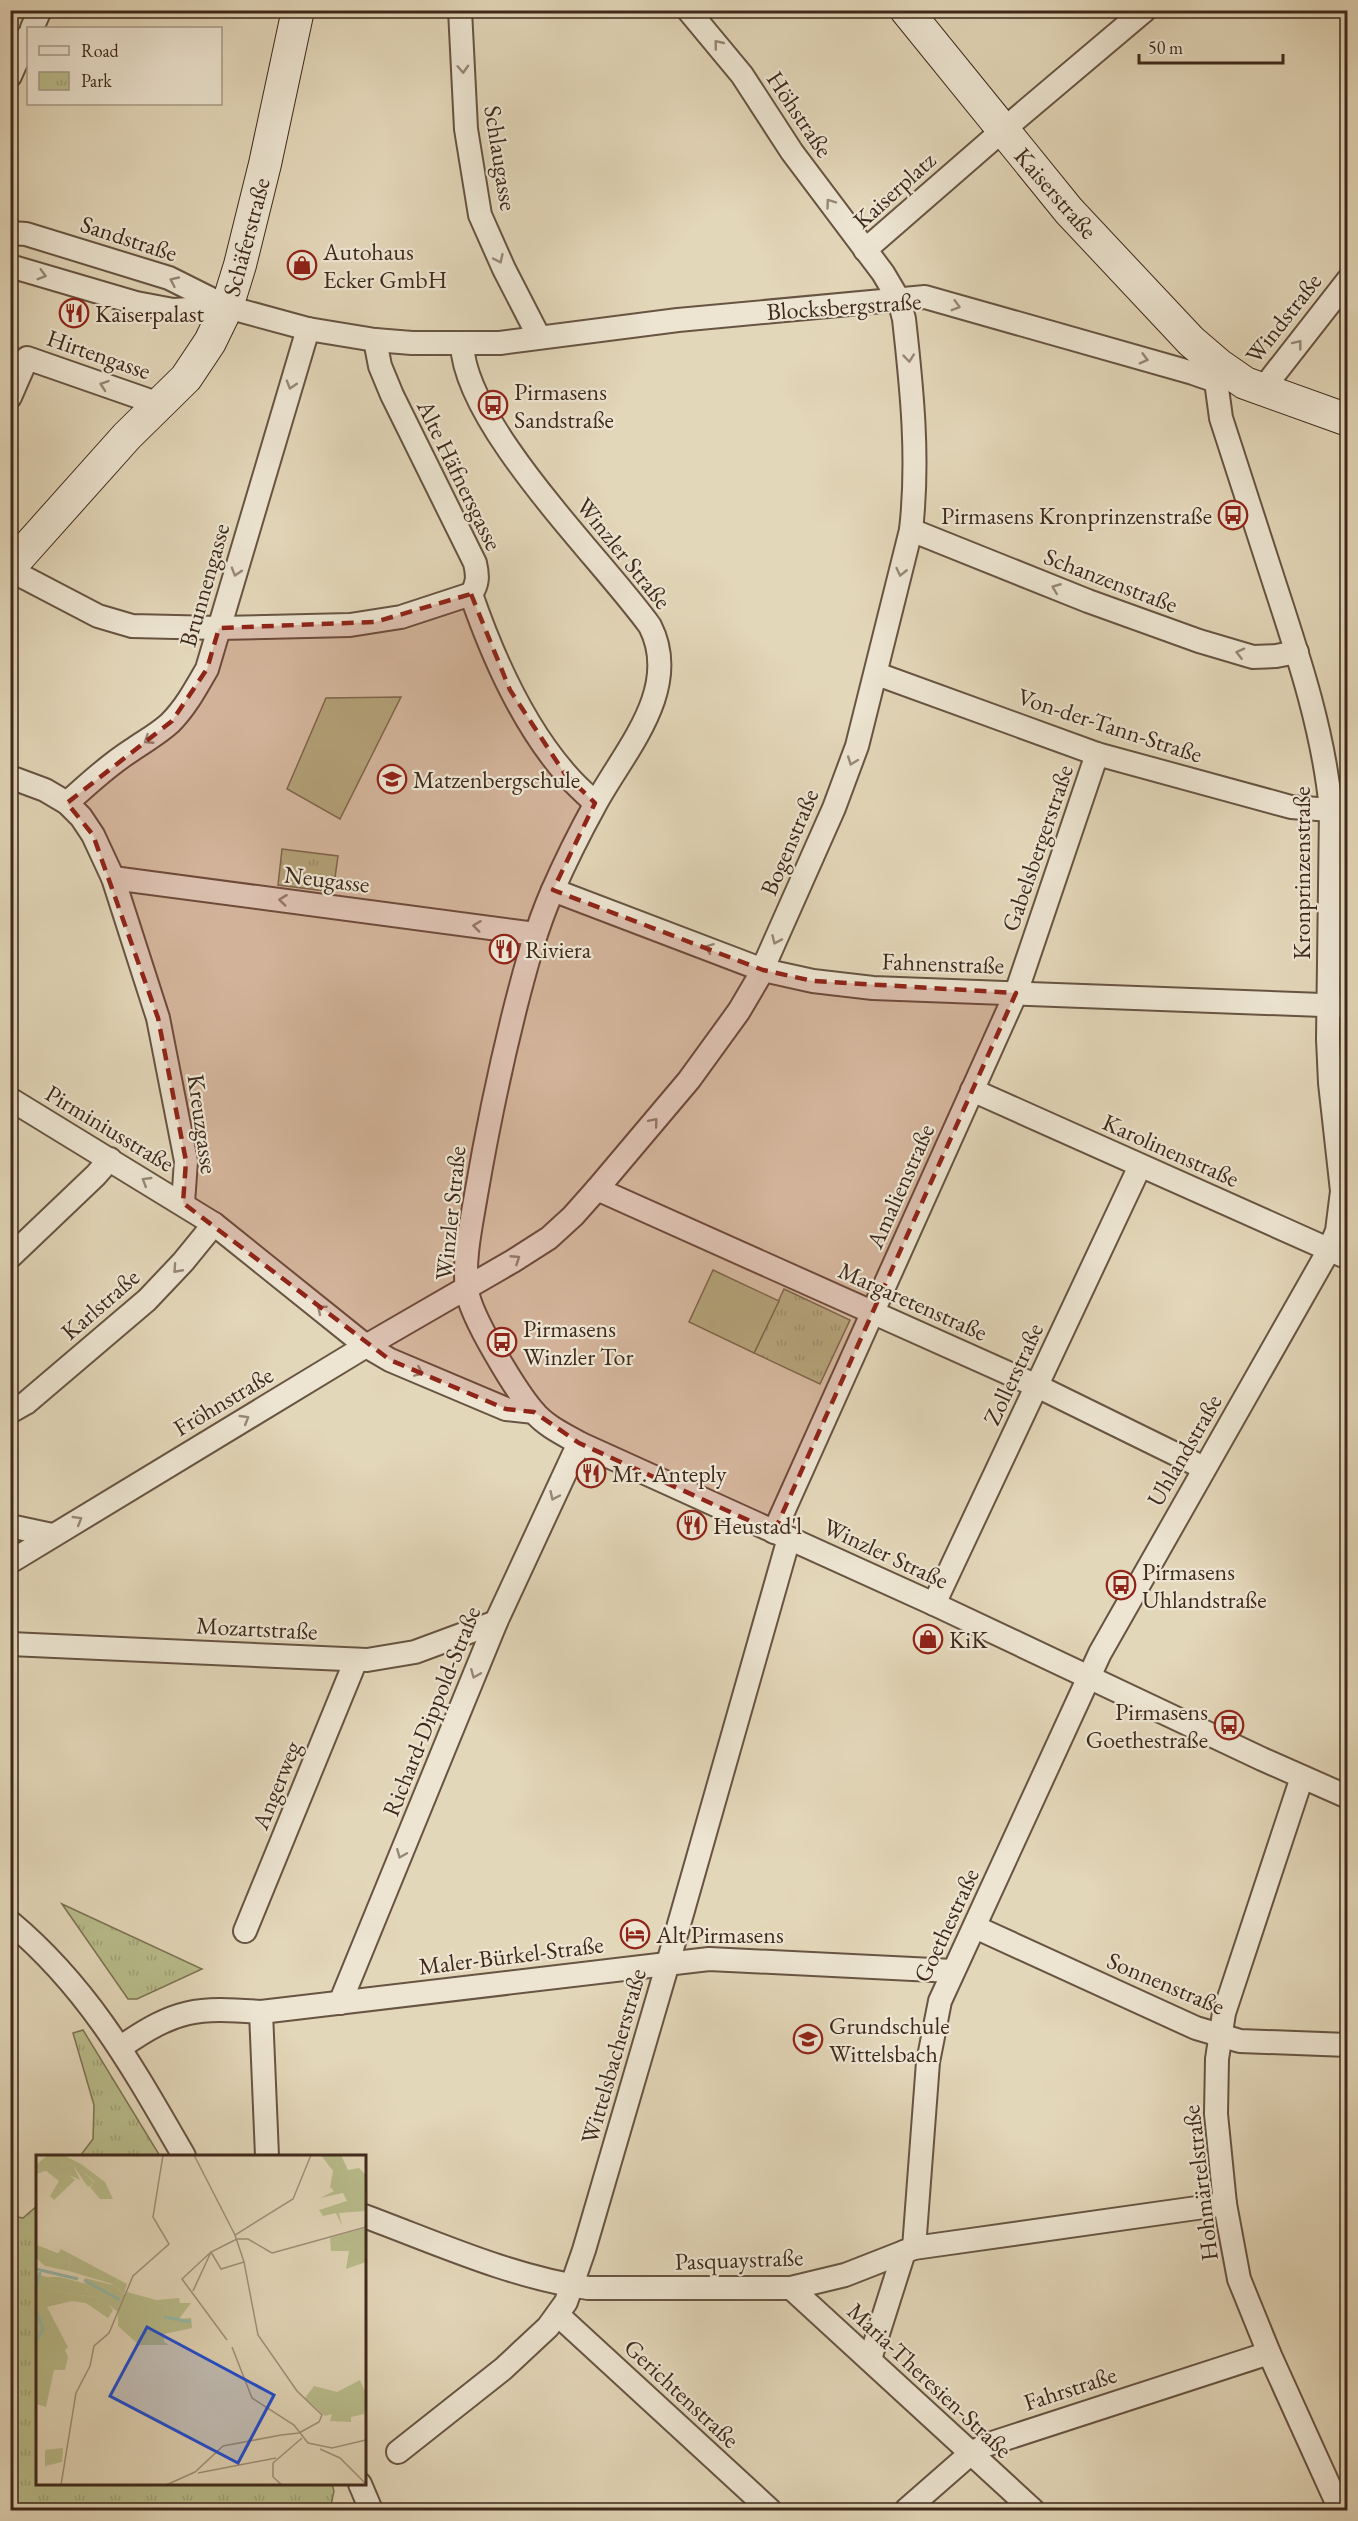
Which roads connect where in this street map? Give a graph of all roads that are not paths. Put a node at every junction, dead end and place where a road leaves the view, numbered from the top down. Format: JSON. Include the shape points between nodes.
{"nodes":[{"id":1,"x":40,"y":10,"type":"edge"},
{"id":2,"x":298,"y":10,"type":"edge"},
{"id":3,"x":460,"y":10,"type":"edge"},
{"id":4,"x":688,"y":10,"type":"edge"},
{"id":5,"x":906,"y":10,"type":"edge"},
{"id":6,"x":1145,"y":10,"type":"edge"},
{"id":7,"x":32,"y":27,"type":"edge"},
{"id":8,"x":27,"y":38,"type":"edge"},
{"id":9,"x":10,"y":76,"type":"edge"},
{"id":10,"x":1003,"y":130,"type":"junction"},
{"id":11,"x":10,"y":233,"type":"edge"},
{"id":12,"x":865,"y":250,"type":"junction"},
{"id":13,"x":10,"y":266,"type":"edge"},
{"id":14,"x":1347,"y":280,"type":"edge"},
{"id":15,"x":899,"y":300,"type":"junction"},
{"id":16,"x":227,"y":307,"type":"junction"},
{"id":17,"x":308,"y":329,"type":"junction"},
{"id":18,"x":539,"y":337,"type":"junction"},
{"id":19,"x":375,"y":340,"type":"junction"},
{"id":20,"x":462,"y":344,"type":"junction"},
{"id":21,"x":1217,"y":373,"type":"junction"},
{"id":22,"x":1262,"y":390,"type":"junction"},
{"id":23,"x":10,"y":397,"type":"edge"},
{"id":24,"x":159,"y":404,"type":"junction"},
{"id":25,"x":1347,"y":420,"type":"edge"},
{"id":26,"x":911,"y":530,"type":"junction"},
{"id":27,"x":10,"y":569,"type":"edge"},
{"id":28,"x":471,"y":594,"type":"junction"},
{"id":29,"x":219,"y":628,"type":"junction"},
{"id":30,"x":1297,"y":652,"type":"junction"},
{"id":31,"x":877,"y":674,"type":"junction"},
{"id":32,"x":1097,"y":754,"type":"junction"},
{"id":33,"x":10,"y":777,"type":"edge"},
{"id":34,"x":67,"y":803,"type":"junction"},
{"id":35,"x":596,"y":803,"type":"junction"},
{"id":36,"x":1331,"y":810,"type":"junction"},
{"id":37,"x":113,"y":878,"type":"junction"},
{"id":38,"x":552,"y":890,"type":"junction"},
{"id":39,"x":535,"y":934,"type":"junction"},
{"id":40,"x":763,"y":970,"type":"junction"},
{"id":41,"x":1016,"y":993,"type":"junction"},
{"id":42,"x":1338,"y":1006,"type":"edge"},
{"id":43,"x":972,"y":1089,"type":"junction"},
{"id":44,"x":10,"y":1099,"type":"edge"},
{"id":45,"x":110,"y":1159,"type":"junction"},
{"id":46,"x":1140,"y":1166,"type":"junction"},
{"id":47,"x":597,"y":1189,"type":"junction"},
{"id":48,"x":183,"y":1203,"type":"junction"},
{"id":49,"x":213,"y":1224,"type":"junction"},
{"id":50,"x":1338,"y":1254,"type":"edge"},
{"id":51,"x":10,"y":1257,"type":"edge"},
{"id":52,"x":467,"y":1290,"type":"junction"},
{"id":53,"x":873,"y":1312,"type":"junction"},
{"id":54,"x":366,"y":1346,"type":"junction"},
{"id":55,"x":1037,"y":1386,"type":"junction"},
{"id":56,"x":10,"y":1412,"type":"edge"},
{"id":57,"x":534,"y":1412,"type":"junction"},
{"id":58,"x":579,"y":1443,"type":"junction"},
{"id":59,"x":1204,"y":1468,"type":"junction"},
{"id":60,"x":10,"y":1526,"type":"edge"},
{"id":61,"x":781,"y":1535,"type":"junction"},
{"id":62,"x":52,"y":1536,"type":"junction"},
{"id":63,"x":10,"y":1562,"type":"edge"},
{"id":64,"x":934,"y":1604,"type":"junction"},
{"id":65,"x":496,"y":1622,"type":"junction"},
{"id":66,"x":10,"y":1644,"type":"edge"},
{"id":67,"x":356,"y":1660,"type":"junction"},
{"id":68,"x":1089,"y":1677,"type":"junction"},
{"id":69,"x":1302,"y":1778,"type":"junction"},
{"id":70,"x":1347,"y":1797,"type":"edge"},
{"id":71,"x":10,"y":1923,"type":"edge"},
{"id":72,"x":975,"y":1927,"type":"junction"},
{"id":73,"x":245,"y":1931,"type":"dead end"},
{"id":74,"x":668,"y":1964,"type":"junction"},
{"id":75,"x":953,"y":1971,"type":"junction"},
{"id":76,"x":340,"y":2003,"type":"junction"},
{"id":77,"x":261,"y":2012,"type":"junction"},
{"id":78,"x":1221,"y":2037,"type":"junction"},
{"id":79,"x":1347,"y":2045,"type":"edge"},
{"id":80,"x":121,"y":2047,"type":"junction"},
{"id":81,"x":183,"y":2155,"type":"edge"},
{"id":82,"x":267,"y":2155,"type":"edge"},
{"id":83,"x":1225,"y":2204,"type":"junction"},
{"id":84,"x":366,"y":2217,"type":"edge"},
{"id":85,"x":909,"y":2250,"type":"junction"},
{"id":86,"x":572,"y":2286,"type":"junction"},
{"id":87,"x":791,"y":2288,"type":"junction"},
{"id":88,"x":558,"y":2315,"type":"junction"},
{"id":89,"x":1269,"y":2353,"type":"junction"},
{"id":90,"x":870,"y":2360,"type":"junction"},
{"id":91,"x":398,"y":2452,"type":"dead end"},
{"id":92,"x":970,"y":2454,"type":"junction"},
{"id":93,"x":360,"y":2485,"type":"edge"},
{"id":94,"x":1334,"y":2504,"type":"edge"},
{"id":95,"x":371,"y":2511,"type":"edge"},
{"id":96,"x":770,"y":2511,"type":"edge"},
{"id":97,"x":906,"y":2511,"type":"edge"},
{"id":98,"x":1033,"y":2511,"type":"edge"}],
"edges":[{"from":1,"to":7,"type":"street"},
{"from":2,"to":16,"type":"main road","name":"Schäferstraße","via":[[265,164]]},
{"from":3,"to":18,"type":"street","name":"Schlaugasse","one_way":true,"via":[[466,129],[478,206],[490,239]]},
{"from":12,"to":4,"type":"street","name":"Höhstraße","one_way":true,"via":[[792,152],[742,75]]},
{"from":5,"to":10,"type":"main road","name":"Kaiserstraße"},
{"from":6,"to":10,"type":"street","name":"Kaiserplatz"},
{"from":8,"to":9,"type":"street"},
{"from":10,"to":12,"type":"street","name":"Kaiserplatz"},
{"from":10,"to":21,"type":"main road","name":"Kaiserstraße","via":[[1069,211]]},
{"from":16,"to":11,"type":"street","name":"Sandstraße","one_way":true,"via":[[169,278],[26,234]]},
{"from":12,"to":15,"type":"street","name":"Kaiserplatz"},
{"from":13,"to":16,"type":"street","name":"Sandstraße","one_way":true,"via":[[173,310]]},
{"from":22,"to":14,"type":"street","name":"Windstraße","one_way":true},
{"from":15,"to":18,"type":"street","name":"Blocksbergstraße"},
{"from":15,"to":21,"type":"street","name":"Blocksbergstraße","one_way":true,"via":[[925,297],[1193,373]]},
{"from":15,"to":26,"type":"street","name":"Bogenstraße","one_way":true,"via":[[915,439]]},
{"from":16,"to":17,"type":"street","name":"Sandstraße"},
{"from":16,"to":24,"type":"main road","name":"Schäferstraße","via":[[197,364]]},
{"from":17,"to":19,"type":"street","name":"Sandstraße"},
{"from":17,"to":29,"type":"street","name":"Brunnengasse","one_way":true},
{"from":18,"to":20,"type":"street","name":"Blocksbergstraße"},
{"from":19,"to":20,"type":"street","name":"Sandstraße"},
{"from":19,"to":28,"type":"street","name":"Alte Häfnersgasse","via":[[392,395],[475,563],[477,587]]},
{"from":20,"to":35,"type":"street","name":"Winzler Straße","via":[[464,363],[474,388],[504,441],[563,520],[635,605],[657,639],[660,674],[647,716]]},
{"from":21,"to":22,"type":"main road","name":"Blocksbergstraße"},
{"from":21,"to":30,"type":"street","name":"Kronprinzenstraße","via":[[1221,418]]},
{"from":22,"to":25,"type":"main road","name":"Blocksbergstraße"},
{"from":24,"to":23,"type":"street","name":"Hirtengasse","one_way":true,"via":[[27,358]]},
{"from":24,"to":27,"type":"main road","name":"Schäferstraße","via":[[98,467]]},
{"from":30,"to":26,"type":"street","name":"Schanzenstraße","one_way":true,"via":[[1263,658],[1208,644]]},
{"from":26,"to":31,"type":"street","name":"Bogenstraße","one_way":true},
{"from":27,"to":29,"type":"street","via":[[117,623]]},
{"from":28,"to":29,"type":"street","via":[[375,622]]},
{"from":28,"to":35,"type":"street","via":[[510,690],[565,774]]},
{"from":29,"to":34,"type":"street","name":"Brunnengasse","one_way":true,"via":[[207,669],[172,721]]},
{"from":30,"to":36,"type":"street","name":"Kronprinzenstraße","via":[[1315,716]]},
{"from":31,"to":32,"type":"street","name":"Von-der-Tann-Straße"},
{"from":31,"to":40,"type":"street","name":"Bogenstraße","one_way":true,"via":[[834,808]]},
{"from":32,"to":36,"type":"street","name":"Von-der-Tann-Straße","via":[[1291,807]]},
{"from":32,"to":41,"type":"street","name":"Gabelsbergerstraße"},
{"from":33,"to":34,"type":"street","name":"Kreuzgasse"},
{"from":34,"to":37,"type":"street","name":"Kreuzgasse","via":[[93,835]]},
{"from":35,"to":38,"type":"street","name":"Winzler Straße"},
{"from":36,"to":42,"type":"street","name":"Kronprinzenstraße"},
{"from":39,"to":37,"type":"street","name":"Neugasse","one_way":true},
{"from":37,"to":48,"type":"street","name":"Kreuzgasse","via":[[160,1029],[186,1161]]},
{"from":38,"to":39,"type":"street","name":"Winzler Straße"},
{"from":40,"to":38,"type":"street","name":"Fahnenstraße","one_way":true},
{"from":39,"to":52,"type":"street","name":"Winzler Straße","via":[[485,1142],[470,1240]]},
{"from":40,"to":41,"type":"street","name":"Fahnenstraße","via":[[873,988]]},
{"from":47,"to":40,"type":"street","name":"Bogenstraße","one_way":true,"via":[[689,1080]]},
{"from":41,"to":42,"type":"street","name":"Fahnenstraße"},
{"from":41,"to":43,"type":"street","name":"Amalienstraße"},
{"from":42,"to":50,"type":"street","name":"Kronprinzenstraße","via":[[1330,1083],[1342,1191]]},
{"from":43,"to":46,"type":"street","name":"Karolinenstraße"},
{"from":43,"to":53,"type":"street","name":"Amalienstraße"},
{"from":44,"to":45,"type":"street","name":"Pirminiusstraße"},
{"from":48,"to":45,"type":"street","name":"Pirminiusstraße","one_way":true},
{"from":45,"to":51,"type":"street"},
{"from":46,"to":50,"type":"street","name":"Karolinenstraße"},
{"from":46,"to":55,"type":"street","name":"Zollerstraße"},
{"from":52,"to":47,"type":"street","name":"Bogenstraße","one_way":true,"via":[[549,1238]]},
{"from":47,"to":53,"type":"street","name":"Margaretenstraße"},
{"from":48,"to":49,"type":"street","name":"Kreuzgasse"},
{"from":54,"to":49,"type":"street","name":"Kreuzgasse","one_way":true},
{"from":49,"to":56,"type":"street","name":"Karlstraße","one_way":true,"via":[[147,1300],[26,1403]]},
{"from":50,"to":59,"type":"street","name":"Uhlandstraße"},
{"from":52,"to":54,"type":"street","name":"Fröhnstraße"},
{"from":52,"to":57,"type":"street","name":"Winzler Straße","via":[[481,1326]]},
{"from":53,"to":55,"type":"street","name":"Margaretenstraße"},
{"from":53,"to":61,"type":"street","name":"Amalienstraße"},
{"from":54,"to":57,"type":"street","name":"Kreuzgasse","one_way":true,"via":[[390,1360],[506,1408]]},
{"from":62,"to":54,"type":"street","name":"Fröhnstraße","one_way":true},
{"from":55,"to":59,"type":"street","name":"Margaretenstraße"},
{"from":55,"to":64,"type":"street","name":"Zollerstraße"},
{"from":57,"to":58,"type":"street","name":"Winzler Straße"},
{"from":58,"to":61,"type":"street","name":"Winzler Straße"},
{"from":58,"to":65,"type":"street","name":"Richard-Dippold-Straße","one_way":true},
{"from":59,"to":68,"type":"street","name":"Uhlandstraße"},
{"from":60,"to":62,"type":"street"},
{"from":61,"to":64,"type":"street","name":"Winzler Straße"},
{"from":61,"to":74,"type":"street","name":"Wittelsbacherstraße"},
{"from":62,"to":63,"type":"street","name":"Fröhnstraße"},
{"from":64,"to":68,"type":"street","name":"Winzler Straße"},
{"from":65,"to":67,"type":"street","name":"Mozartstraße","via":[[414,1652]]},
{"from":65,"to":76,"type":"street","name":"Richard-Dippold-Straße","one_way":true},
{"from":66,"to":67,"type":"street","name":"Mozartstraße"},
{"from":67,"to":73,"type":"street","name":"Angerweg"},
{"from":68,"to":69,"type":"street","name":"Winzler Straße"},
{"from":68,"to":72,"type":"street","name":"Goethestraße"},
{"from":69,"to":70,"type":"street","name":"Winzler Straße"},
{"from":69,"to":78,"type":"street","name":"Hohmärtelstraße","via":[[1228,1996]]},
{"from":71,"to":80,"type":"street","via":[[42,1948]]},
{"from":72,"to":75,"type":"street","name":"Goethestraße"},
{"from":72,"to":78,"type":"street","name":"Sonnenstraße"},
{"from":74,"to":75,"type":"street","name":"Maler-Bürkel-Straße","via":[[709,1959]]},
{"from":74,"to":76,"type":"street","name":"Maler-Bürkel-Straße"},
{"from":74,"to":86,"type":"street","name":"Wittelsbacherstraße"},
{"from":75,"to":85,"type":"street","name":"Goethestraße","via":[[940,2001],[928,2062]]},
{"from":76,"to":77,"type":"street","name":"Maler-Bürkel-Straße"},
{"from":77,"to":80,"type":"street","name":"Maler-Bürkel-Straße","via":[[214,2008],[185,2013],[164,2020]]},
{"from":77,"to":82,"type":"street"},
{"from":78,"to":79,"type":"street","name":"Sonnenstraße"},
{"from":78,"to":83,"type":"street","name":"Hohmärtelstraße","via":[[1216,2114]]},
{"from":80,"to":81,"type":"street"},
{"from":83,"to":85,"type":"street","name":"Pasquaystraße"},
{"from":83,"to":89,"type":"street","name":"Hohmärtelstraße","via":[[1239,2279]]},
{"from":84,"to":86,"type":"street","name":"Pasquaystraße","via":[[501,2266]]},
{"from":85,"to":87,"type":"street","name":"Pasquaystraße","via":[[845,2276]]},
{"from":85,"to":90,"type":"street","name":"Goethestraße"},
{"from":86,"to":87,"type":"street","name":"Pasquaystraße"},
{"from":86,"to":88,"type":"street","name":"Wittelsbacherstraße"},
{"from":87,"to":90,"type":"street","name":"Maria-Theresien-Straße"},
{"from":88,"to":91,"type":"street","name":"Wittelsbacherstraße","via":[[503,2369]]},
{"from":88,"to":96,"type":"street","name":"Gerichtenstraße"},
{"from":89,"to":92,"type":"street","name":"Fahrstraße","via":[[1009,2436]]},
{"from":89,"to":94,"type":"street","name":"Hohmärtelstraße"},
{"from":90,"to":92,"type":"street","name":"Maria-Theresien-Straße"},
{"from":92,"to":97,"type":"street","name":"Fahrstraße"},
{"from":92,"to":98,"type":"street","name":"Maria-Theresien-Straße"},
{"from":93,"to":95,"type":"street"}]}
